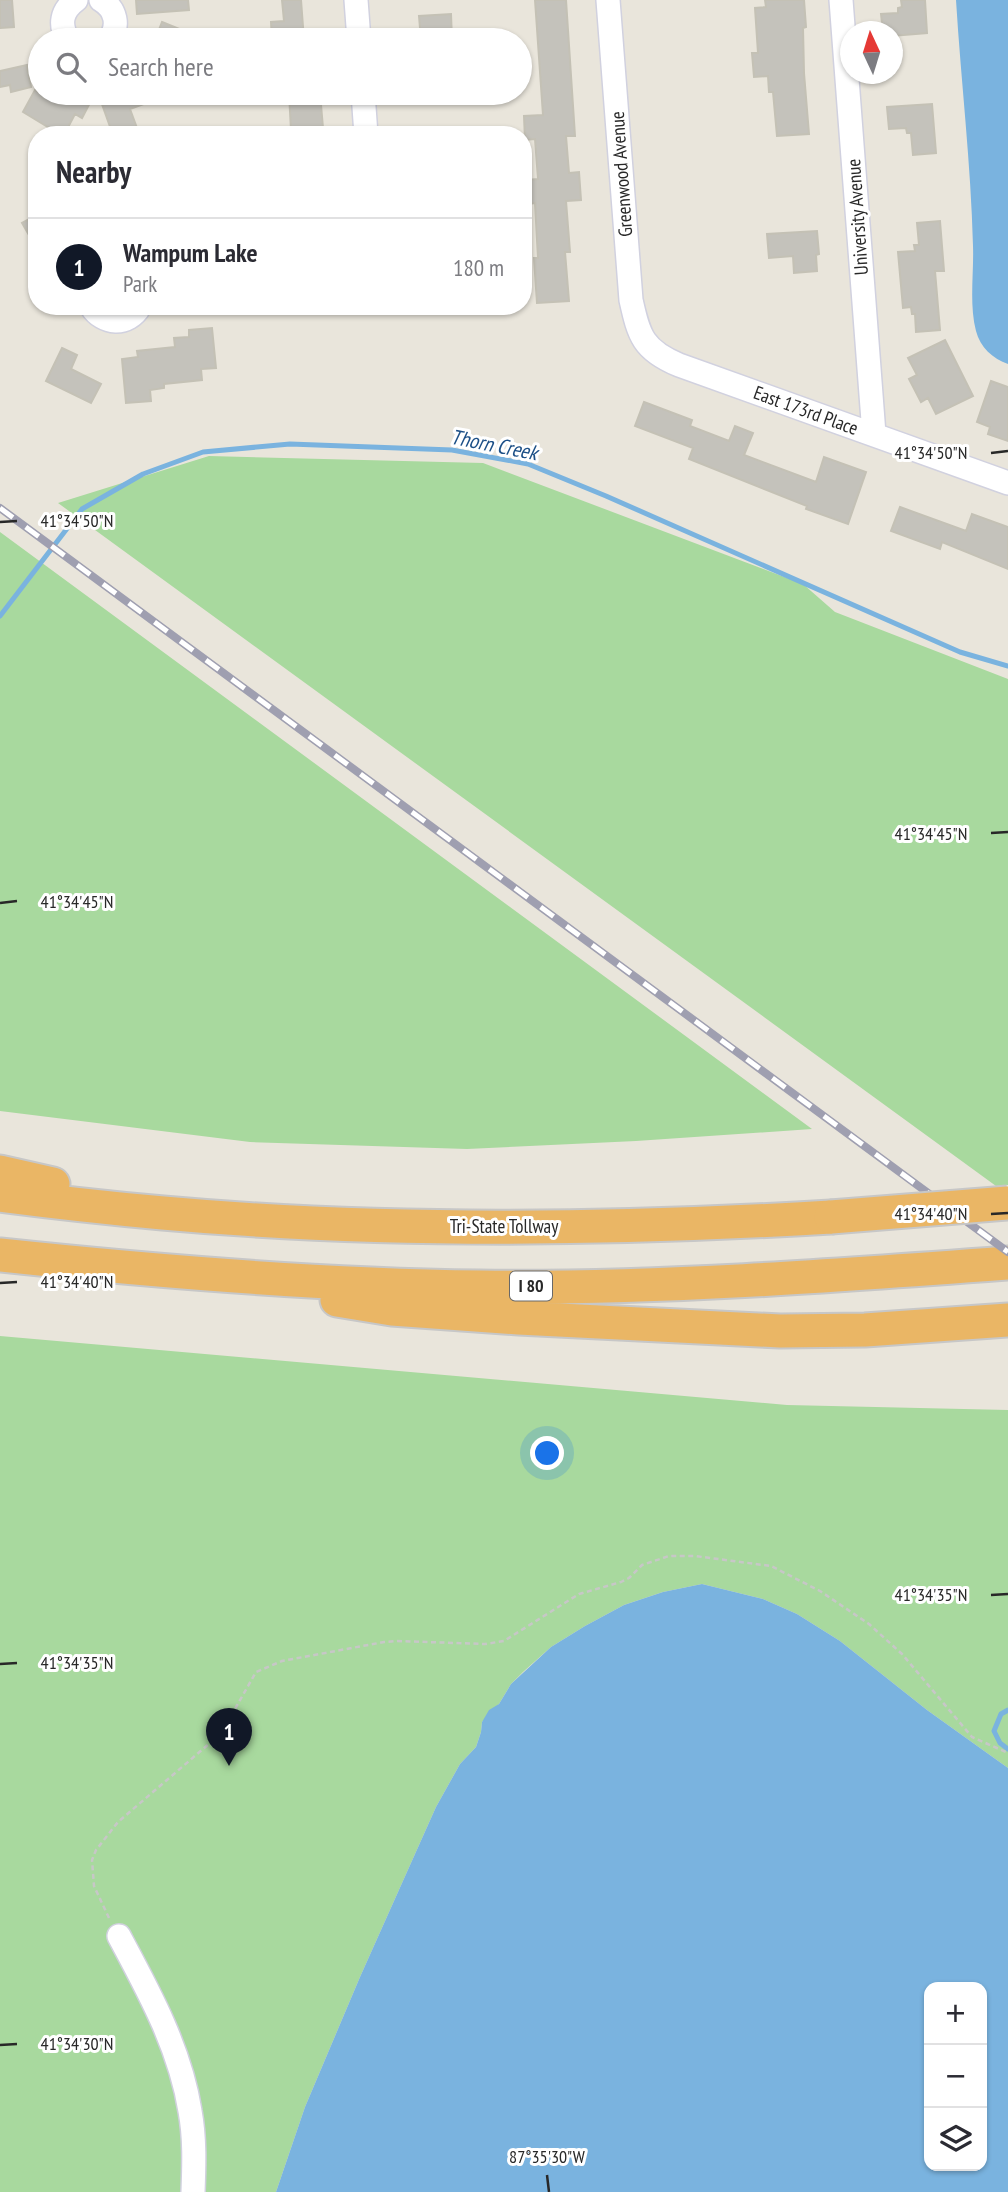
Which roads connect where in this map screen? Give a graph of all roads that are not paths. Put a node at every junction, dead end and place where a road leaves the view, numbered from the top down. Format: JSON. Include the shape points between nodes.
{"nodes":[{"id":1,"x":76,"y":0,"type":"edge"},
{"id":2,"x":101,"y":0,"type":"edge"},
{"id":3,"x":356,"y":0,"type":"edge"},
{"id":4,"x":608,"y":0,"type":"edge"},
{"id":5,"x":841,"y":0,"type":"edge"},
{"id":6,"x":64,"y":28,"type":"edge"},
{"id":7,"x":115,"y":28,"type":"edge"},
{"id":8,"x":358,"y":28,"type":"edge"},
{"id":9,"x":364,"y":105,"type":"edge"},
{"id":10,"x":365,"y":126,"type":"edge"},
{"id":11,"x":99,"y":315,"type":"edge"},
{"id":12,"x":132,"y":315,"type":"edge"},
{"id":13,"x":646,"y":345,"type":"joint"},
{"id":14,"x":874,"y":434,"type":"junction"},
{"id":15,"x":1008,"y":482,"type":"edge"},
{"id":16,"x":0,"y":1172,"type":"edge"},
{"id":17,"x":0,"y":1195,"type":"edge"},
{"id":18,"x":1008,"y":1203,"type":"edge"},
{"id":19,"x":164,"y":1213,"type":"junction"},
{"id":20,"x":0,"y":1255,"type":"edge"},
{"id":21,"x":1008,"y":1263,"type":"edge"},
{"id":22,"x":158,"y":1272,"type":"junction"},
{"id":23,"x":992,"y":1321,"type":"edge"},
{"id":24,"x":119,"y":1936,"type":"road end"},
{"id":25,"x":193,"y":2192,"type":"edge"}],
"edges":[{"from":1,"to":6,"type":"street","via":[[63,15]]},
{"from":2,"to":7,"type":"street","via":[[112,10]]},
{"from":3,"to":8,"type":"street"},
{"from":4,"to":13,"type":"street","name":"Greenwood Avenue","via":[[631,300]]},
{"from":5,"to":14,"type":"street","name":"University Avenue"},
{"from":9,"to":10,"type":"street"},
{"from":11,"to":12,"type":"street","via":[[112,322]]},
{"from":13,"to":14,"type":"street","name":"East 173rd Place","via":[[670,361]]},
{"from":14,"to":15,"type":"street","name":"East 173rd Place"},
{"from":16,"to":19,"type":"highway"},
{"from":17,"to":19,"type":"highway","name":"Tri-State Tollway"},
{"from":18,"to":19,"type":"highway","name":"Tri-State Tollway","bridge":true,"via":[[645,1226],[471,1227]]},
{"from":20,"to":22,"type":"highway","number":"I 80"},
{"from":21,"to":22,"type":"highway","number":"I 80","via":[[709,1283],[480,1287]]},
{"from":22,"to":23,"type":"highway","via":[[392,1309],[519,1318],[780,1331]]},
{"from":24,"to":25,"type":"street","via":[[153,2000],[181,2072],[190,2110]]}]}
